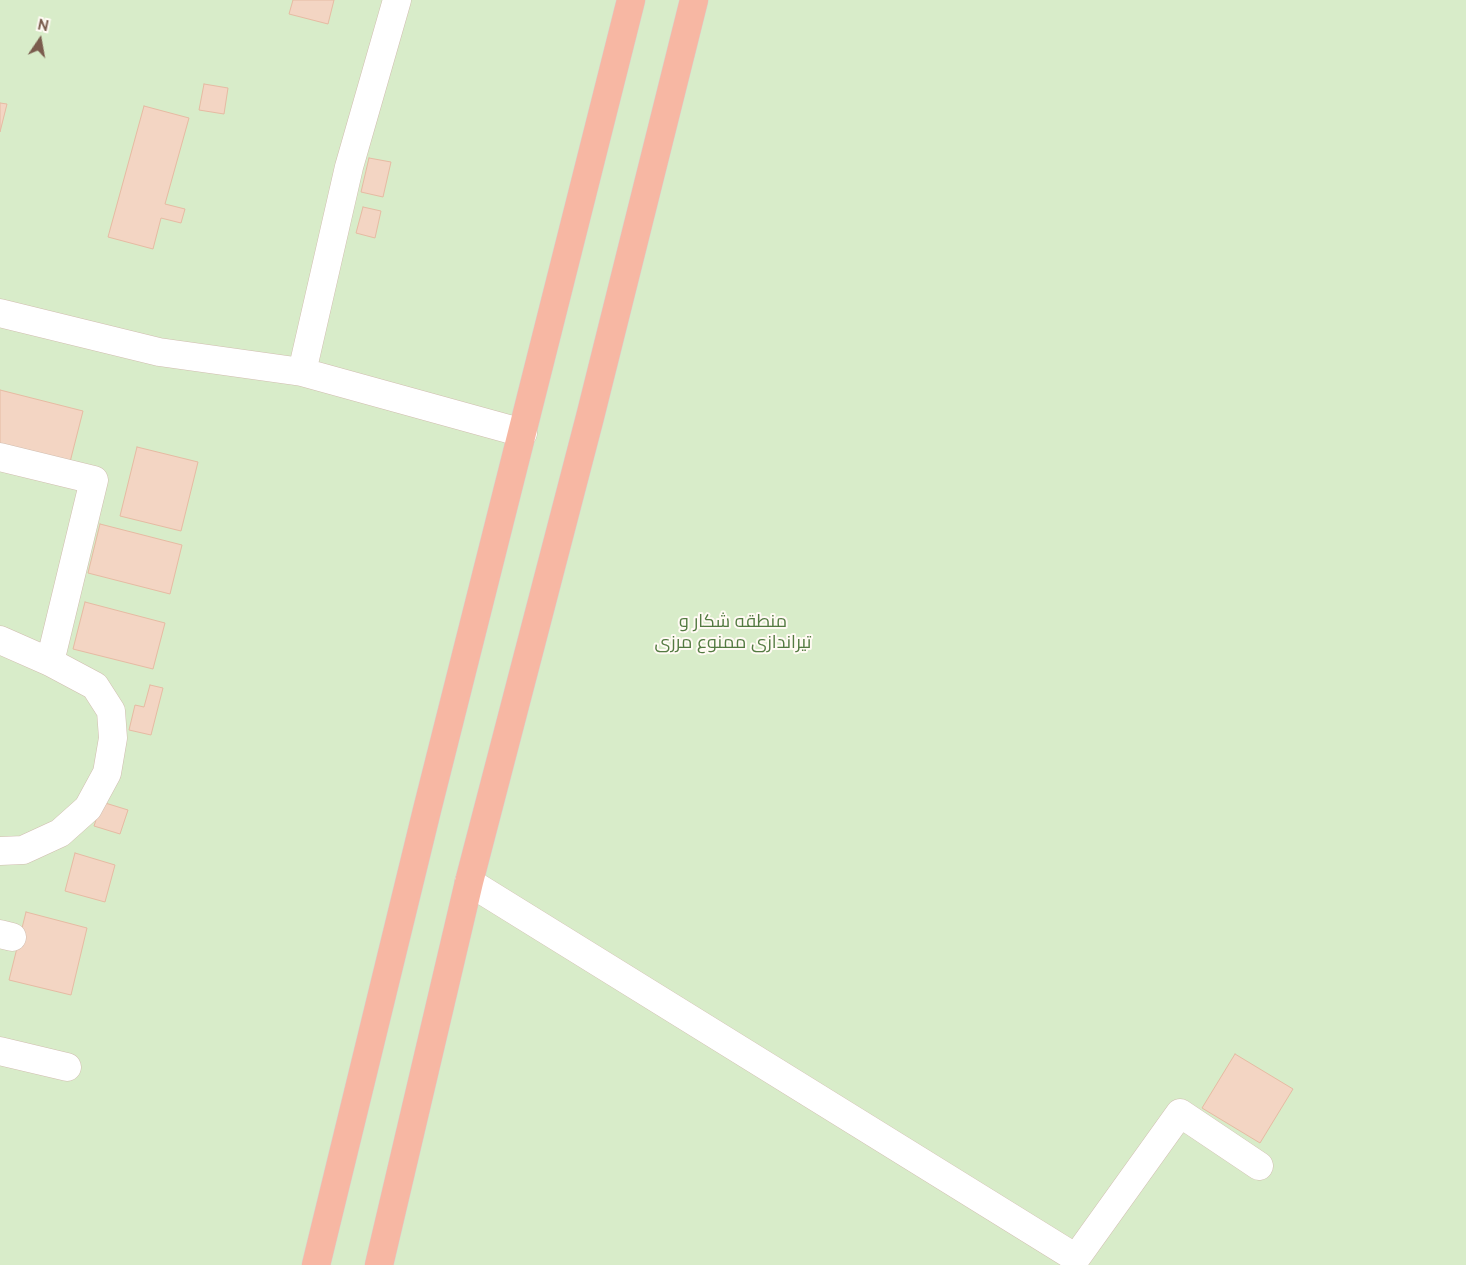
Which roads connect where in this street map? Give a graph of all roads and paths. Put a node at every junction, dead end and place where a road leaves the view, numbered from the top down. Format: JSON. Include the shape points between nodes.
{"nodes":[{"id":1,"x":397,"y":0,"type":"edge"},
{"id":2,"x":631,"y":0,"type":"edge"},
{"id":3,"x":694,"y":0,"type":"edge"},
{"id":4,"x":0,"y":313,"type":"edge"},
{"id":5,"x":302,"y":372,"type":"junction"},
{"id":6,"x":523,"y":433,"type":"junction"},
{"id":7,"x":0,"y":457,"type":"edge"},
{"id":8,"x":0,"y":640,"type":"edge"},
{"id":9,"x":50,"y":662,"type":"junction"},
{"id":10,"x":0,"y":851,"type":"edge"},
{"id":11,"x":469,"y":882,"type":"junction"},
{"id":12,"x":0,"y":1051,"type":"edge"},
{"id":13,"x":67,"y":1068,"type":"dead end"},
{"id":14,"x":1259,"y":1166,"type":"dead end"},
{"id":15,"x":1074,"y":1262,"type":"edge"},
{"id":16,"x":316,"y":1265,"type":"edge"},
{"id":17,"x":379,"y":1265,"type":"edge"}],
"edges":[{"from":1,"to":5,"type":"lane","via":[[349,167]]},
{"from":2,"to":6,"type":"highway"},
{"from":3,"to":11,"type":"highway"},
{"from":4,"to":5,"type":"lane","via":[[159,352]]},
{"from":5,"to":6,"type":"lane"},
{"from":6,"to":16,"type":"highway"},
{"from":7,"to":9,"type":"lane","via":[[94,480]]},
{"from":8,"to":9,"type":"lane"},
{"from":9,"to":10,"type":"lane","via":[[95,686],[111,711],[113,738],[106,773],[88,808],[60,833],[23,850]]},
{"from":11,"to":15,"type":"lane"},
{"from":11,"to":17,"type":"highway"},
{"from":12,"to":13,"type":"lane"},
{"from":14,"to":15,"type":"lane","via":[[1180,1113]]}]}
